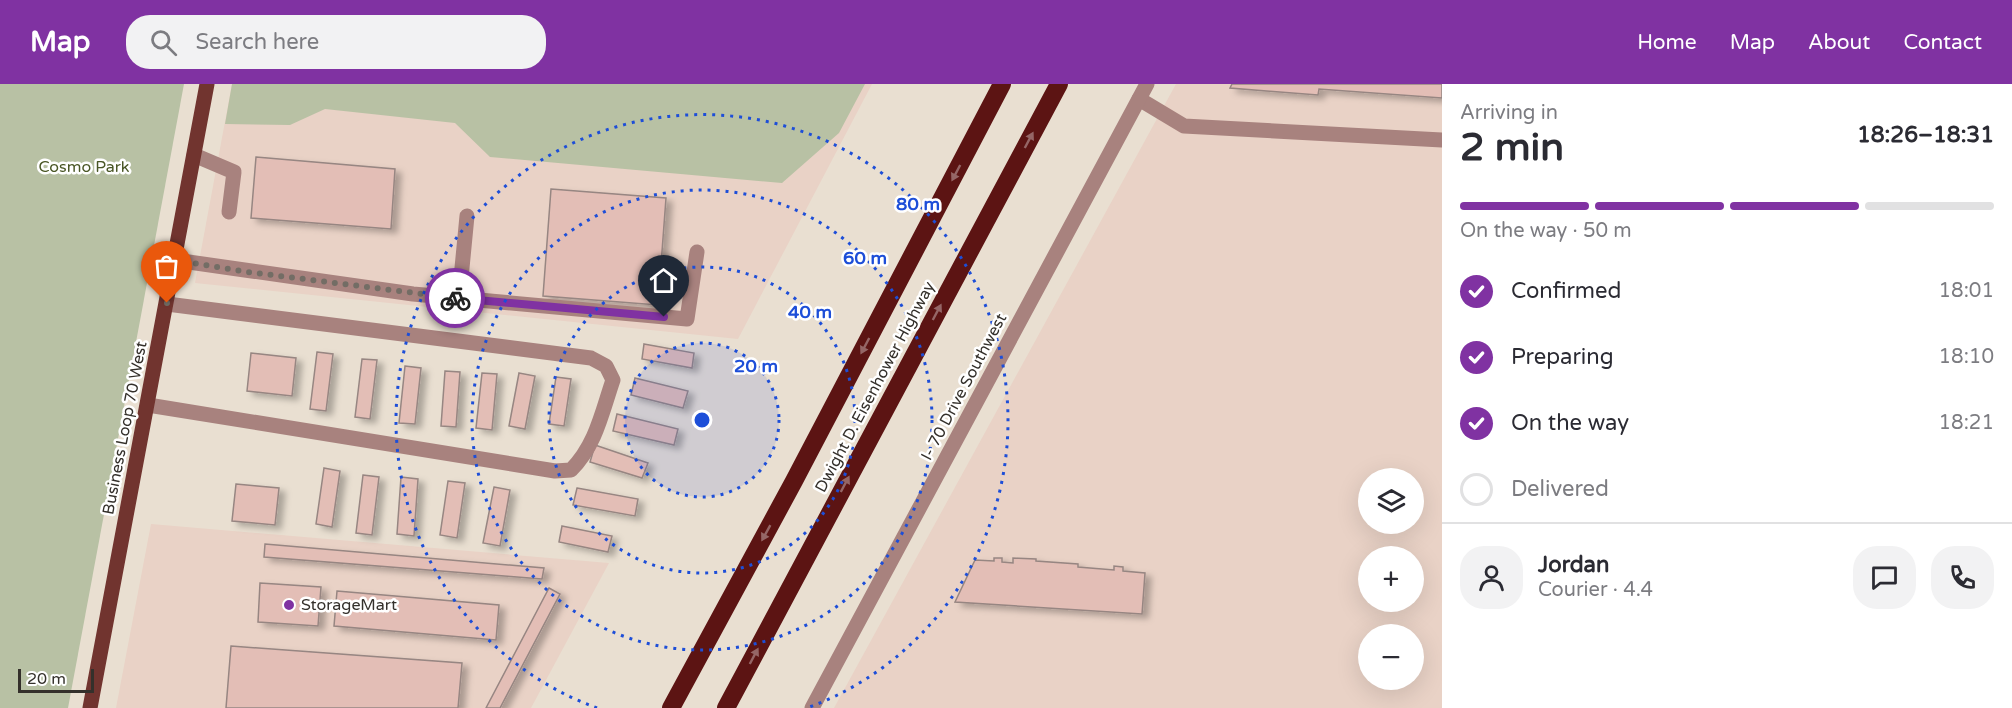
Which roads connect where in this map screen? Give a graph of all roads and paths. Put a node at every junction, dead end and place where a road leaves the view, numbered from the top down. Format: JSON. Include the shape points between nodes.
{"nodes":[{"id":1,"x":207,"y":84,"type":"edge"},
{"id":2,"x":1002,"y":84,"type":"edge"},
{"id":3,"x":1059,"y":84,"type":"edge"},
{"id":4,"x":1147,"y":84,"type":"edge"},
{"id":5,"x":1139,"y":99,"type":"junction"},
{"id":6,"x":1442,"y":140,"type":"edge"},
{"id":7,"x":194,"y":155,"type":"junction"},
{"id":8,"x":229,"y":212,"type":"dead end"},
{"id":9,"x":467,"y":216,"type":"dead end"},
{"id":10,"x":697,"y":252,"type":"dead end"},
{"id":11,"x":175,"y":260,"type":"junction"},
{"id":12,"x":459,"y":299,"type":"junction"},
{"id":13,"x":167,"y":303,"type":"junction"},
{"id":14,"x":148,"y":405,"type":"junction"},
{"id":15,"x":90,"y":708,"type":"edge"},
{"id":16,"x":671,"y":708,"type":"edge"},
{"id":17,"x":726,"y":708,"type":"edge"},
{"id":18,"x":813,"y":708,"type":"edge"}],
"edges":[{"from":1,"to":7,"type":"main road","name":"Business Loop 70 West"},
{"from":2,"to":16,"type":"highway","name":"Dwight D. Eisenhower Highway","one_way":true,"via":[[795,481]]},
{"from":17,"to":3,"type":"highway","name":"Dwight D. Eisenhower Highway","one_way":true},
{"from":4,"to":5,"type":"street","name":"I- 70 Drive Southwest"},
{"from":5,"to":6,"type":"street","via":[[1184,126]]},
{"from":5,"to":18,"type":"street","name":"I- 70 Drive Southwest"},
{"from":7,"to":8,"type":"street","via":[[234,172]]},
{"from":7,"to":11,"type":"main road","name":"Business Loop 70 West"},
{"from":9,"to":12,"type":"street"},
{"from":10,"to":12,"type":"street","via":[[687,320]]},
{"from":11,"to":12,"type":"street"},
{"from":11,"to":13,"type":"main road","name":"Business Loop 70 West"},
{"from":13,"to":14,"type":"main road","name":"Business Loop 70 West"},
{"from":13,"to":14,"type":"street","via":[[591,358],[606,366],[613,380],[583,459],[571,470],[555,471]]},
{"from":14,"to":15,"type":"main road","name":"Business Loop 70 West"}]}
